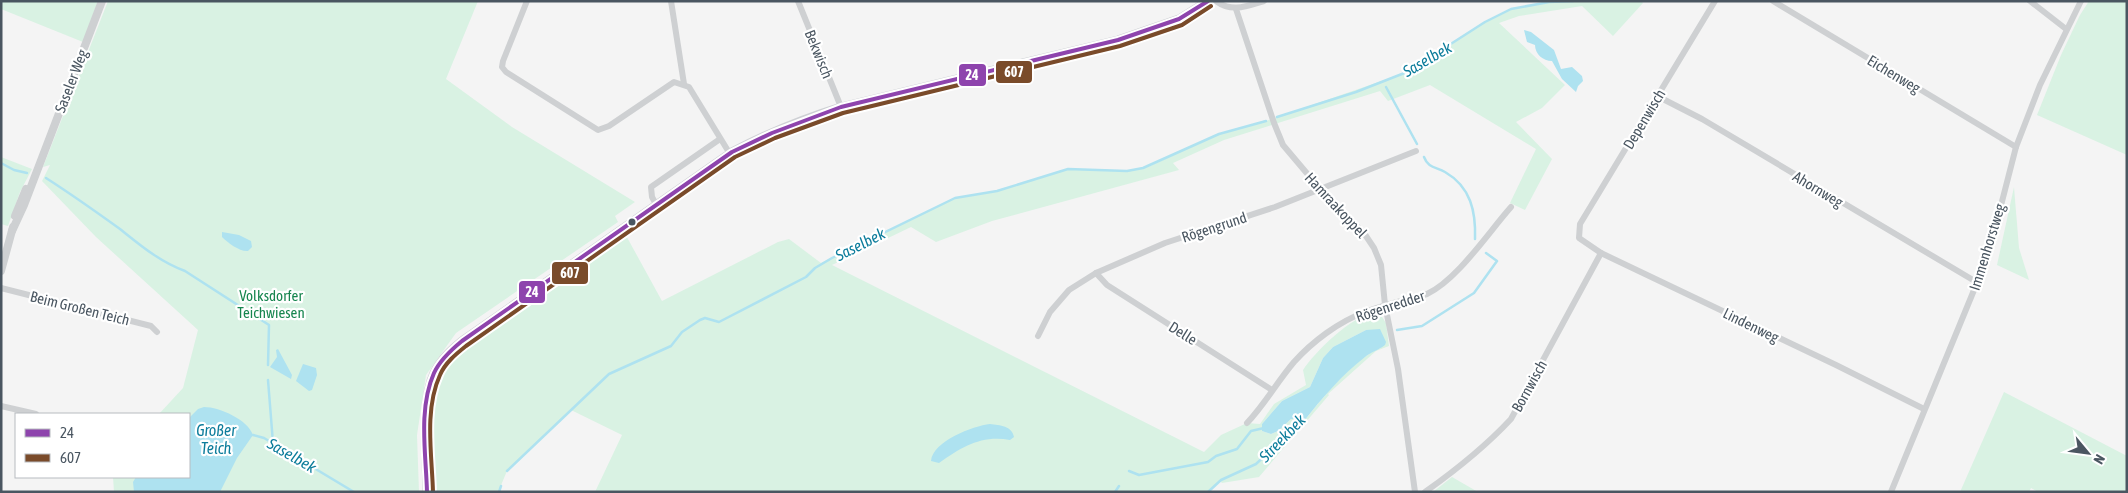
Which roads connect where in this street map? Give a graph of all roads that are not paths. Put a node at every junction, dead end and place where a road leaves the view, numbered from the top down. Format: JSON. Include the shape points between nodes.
{"nodes":[{"id":1,"x":102,"y":1,"type":"edge"},
{"id":2,"x":527,"y":1,"type":"edge"},
{"id":3,"x":671,"y":1,"type":"edge"},
{"id":4,"x":798,"y":1,"type":"edge"},
{"id":5,"x":1208,"y":1,"type":"edge"},
{"id":6,"x":1216,"y":1,"type":"edge"},
{"id":7,"x":1264,"y":1,"type":"edge"},
{"id":8,"x":1715,"y":1,"type":"edge"},
{"id":9,"x":1773,"y":1,"type":"edge"},
{"id":10,"x":2030,"y":1,"type":"edge"},
{"id":11,"x":2081,"y":1,"type":"edge"},
{"id":12,"x":1236,"y":9,"type":"junction"},
{"id":13,"x":2066,"y":29,"type":"junction"},
{"id":14,"x":684,"y":84,"type":"junction"},
{"id":15,"x":1657,"y":96,"type":"junction"},
{"id":16,"x":841,"y":107,"type":"junction"},
{"id":17,"x":720,"y":139,"type":"junction"},
{"id":18,"x":2016,"y":147,"type":"junction"},
{"id":19,"x":1416,"y":151,"type":"dead end"},
{"id":20,"x":730,"y":154,"type":"junction"},
{"id":21,"x":1321,"y":190,"type":"junction"},
{"id":22,"x":657,"y":206,"type":"junction"},
{"id":23,"x":1510,"y":207,"type":"dead end"},
{"id":24,"x":1579,"y":238,"type":"joint"},
{"id":25,"x":1601,"y":253,"type":"junction"},
{"id":26,"x":1,"y":271,"type":"edge"},
{"id":27,"x":1096,"y":273,"type":"junction"},
{"id":28,"x":1978,"y":283,"type":"junction"},
{"id":29,"x":1,"y":288,"type":"edge"},
{"id":30,"x":1385,"y":305,"type":"junction"},
{"id":31,"x":157,"y":332,"type":"dead end"},
{"id":32,"x":1038,"y":336,"type":"dead end"},
{"id":33,"x":1272,"y":390,"type":"junction"},
{"id":34,"x":1,"y":406,"type":"edge"},
{"id":35,"x":1924,"y":409,"type":"junction"},
{"id":36,"x":32,"y":413,"type":"edge"},
{"id":37,"x":1247,"y":423,"type":"dead end"},
{"id":38,"x":427,"y":492,"type":"edge"},
{"id":39,"x":1415,"y":492,"type":"edge"},
{"id":40,"x":1425,"y":492,"type":"edge"},
{"id":41,"x":1891,"y":492,"type":"edge"}],
"edges":[{"from":1,"to":26,"type":"street","name":"Saseler Weg","via":[[12,231]]},
{"from":2,"to":14,"type":"street","via":[[502,67],[594,128],[602,129],[674,82]]},
{"from":3,"to":14,"type":"street"},
{"from":4,"to":16,"type":"street","name":"Bekwisch"},
{"from":5,"to":16,"type":"main road","via":[[1179,19],[1118,40]]},
{"from":6,"to":12,"type":"street"},
{"from":7,"to":12,"type":"street"},
{"from":8,"to":15,"type":"street","name":"Depenwisch"},
{"from":9,"to":18,"type":"street","name":"Eichenweg"},
{"from":10,"to":13,"type":"street"},
{"from":11,"to":13,"type":"street","name":"Immenhorstweg"},
{"from":12,"to":21,"type":"street","name":"Hamraakoppel","via":[[1283,145]]},
{"from":13,"to":18,"type":"street","name":"Immenhorstweg"},
{"from":14,"to":17,"type":"street","via":[[689,87]]},
{"from":15,"to":24,"type":"street","name":"Depenwisch","via":[[1580,224]]},
{"from":15,"to":28,"type":"street","name":"Ahornweg","via":[[1702,119]]},
{"from":16,"to":20,"type":"main road","via":[[798,120]]},
{"from":17,"to":20,"type":"street"},
{"from":17,"to":22,"type":"street","via":[[651,187]]},
{"from":18,"to":28,"type":"street","name":"Immenhorstweg"},
{"from":19,"to":21,"type":"street","name":"Rögengrund"},
{"from":20,"to":22,"type":"main road"},
{"from":21,"to":27,"type":"street","name":"Rögengrund","via":[[1165,243]]},
{"from":21,"to":30,"type":"street","name":"Hamraakoppel","via":[[1364,233],[1374,248],[1381,265]]},
{"from":22,"to":38,"type":"main road","via":[[446,355],[434,373],[427,405]]},
{"from":23,"to":30,"type":"street","name":"Rögenredder","via":[[1444,284],[1427,294]]},
{"from":24,"to":25,"type":"street","name":"Lindenweg"},
{"from":25,"to":35,"type":"street","name":"Lindenweg"},
{"from":25,"to":40,"type":"street","name":"Bornwisch","via":[[1511,419],[1451,474]]},
{"from":27,"to":32,"type":"street","name":"Rögengrund","via":[[1069,290],[1050,312]]},
{"from":27,"to":33,"type":"street","name":"Delle","via":[[1107,285]]},
{"from":28,"to":35,"type":"street","name":"Immenhorstweg"},
{"from":29,"to":31,"type":"street","name":"Beim Großen Teich","via":[[152,326]]},
{"from":30,"to":33,"type":"street","name":"Rögenredder","via":[[1340,323],[1295,362]]},
{"from":30,"to":39,"type":"street","name":"Hamraakoppel","via":[[1398,369]]},
{"from":33,"to":37,"type":"street","name":"Rögenredder"},
{"from":34,"to":36,"type":"street"},
{"from":35,"to":41,"type":"street","name":"Immenhorstweg"}]}
